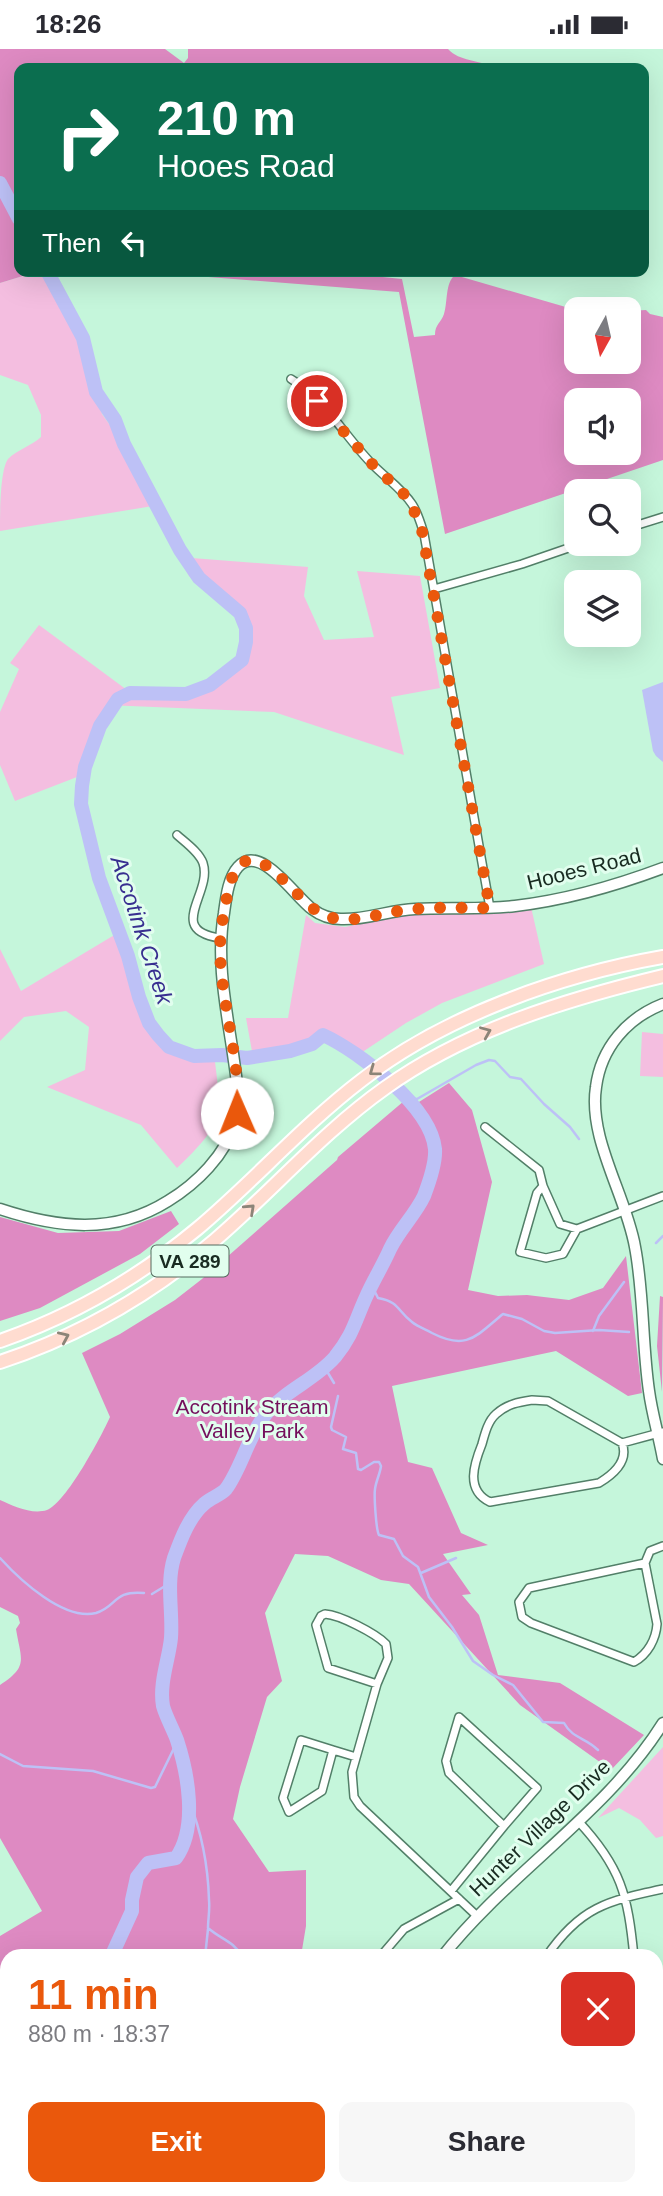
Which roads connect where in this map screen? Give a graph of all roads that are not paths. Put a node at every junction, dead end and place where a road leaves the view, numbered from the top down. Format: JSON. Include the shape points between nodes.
{"nodes":[{"id":1,"x":291,"y":379,"type":"dead end"},
{"id":2,"x":663,"y":517,"type":"edge"},
{"id":3,"x":641,"y":525,"type":"edge"},
{"id":4,"x":564,"y":549,"type":"edge"},
{"id":5,"x":433,"y":589,"type":"junction"},
{"id":6,"x":177,"y":835,"type":"dead end"},
{"id":7,"x":663,"y":868,"type":"edge"},
{"id":8,"x":490,"y":908,"type":"junction"},
{"id":9,"x":220,"y":938,"type":"junction"},
{"id":10,"x":663,"y":952,"type":"edge"},
{"id":11,"x":663,"y":957,"type":"edge"},
{"id":12,"x":631,"y":963,"type":"junction"},
{"id":13,"x":663,"y":976,"type":"edge"},
{"id":14,"x":663,"y":1003,"type":"edge"},
{"id":15,"x":485,"y":1127,"type":"dead end"},
{"id":16,"x":543,"y":1186,"type":"junction"},
{"id":17,"x":663,"y":1196,"type":"edge"},
{"id":18,"x":0,"y":1209,"type":"edge"},
{"id":19,"x":625,"y":1209,"type":"junction"},
{"id":20,"x":577,"y":1229,"type":"junction"},
{"id":21,"x":0,"y":1341,"type":"edge"},
{"id":22,"x":0,"y":1362,"type":"edge"},
{"id":23,"x":660,"y":1433,"type":"edge"},
{"id":24,"x":622,"y":1443,"type":"junction"},
{"id":25,"x":663,"y":1459,"type":"edge"},
{"id":26,"x":663,"y":1546,"type":"edge"},
{"id":27,"x":645,"y":1563,"type":"junction"},
{"id":28,"x":377,"y":1684,"type":"junction"},
{"id":29,"x":663,"y":1723,"type":"edge"},
{"id":30,"x":333,"y":1750,"type":"junction"},
{"id":31,"x":356,"y":1757,"type":"junction"},
{"id":32,"x":578,"y":1821,"type":"junction"},
{"id":33,"x":504,"y":1826,"type":"junction"},
{"id":34,"x":663,"y":1889,"type":"edge"},
{"id":35,"x":451,"y":1891,"type":"junction"},
{"id":36,"x":625,"y":1898,"type":"junction"},
{"id":37,"x":459,"y":1899,"type":"junction"},
{"id":38,"x":477,"y":1916,"type":"junction"},
{"id":39,"x":387,"y":1949,"type":"edge"},
{"id":40,"x":449,"y":1949,"type":"edge"},
{"id":41,"x":552,"y":1949,"type":"edge"},
{"id":42,"x":633,"y":1949,"type":"edge"}],
"edges":[{"from":1,"to":5,"type":"street","via":[[303,386],[411,503],[421,525]]},
{"from":2,"to":3,"type":"street"},
{"from":4,"to":5,"type":"street"},
{"from":5,"to":8,"type":"street"},
{"from":6,"to":9,"type":"street","via":[[204,866],[193,914],[195,925],[200,934]]},
{"from":7,"to":8,"type":"street","name":"Hooes Road","via":[[571,897]]},
{"from":8,"to":9,"type":"street","name":"Hooes Road","via":[[414,909],[335,919],[310,908],[267,866],[250,860],[234,874]]},
{"from":9,"to":18,"type":"street","name":"Hooes Road","via":[[237,1113],[224,1148],[176,1196],[117,1221],[46,1223]]},
{"from":10,"to":12,"type":"main road"},
{"from":11,"to":12,"type":"main road","number":"VA 289"},
{"from":12,"to":21,"type":"main road","number":"VA 289","one_way":true,"via":[[517,999],[415,1045],[337,1101],[199,1228],[152,1264],[76,1310]]},
{"from":22,"to":13,"type":"main road","number":"VA 289","one_way":true,"via":[[78,1331],[156,1286],[215,1240],[351,1116],[425,1062],[523,1018]]},
{"from":14,"to":19,"type":"street","via":[[641,1014],[616,1038],[596,1086],[597,1122]]},
{"from":15,"to":16,"type":"street","via":[[539,1170]]},
{"from":16,"to":20,"type":"street","via":[[559,1224]]},
{"from":16,"to":20,"type":"street","via":[[520,1252],[546,1258],[563,1254]]},
{"from":17,"to":19,"type":"street"},
{"from":19,"to":20,"type":"street"},
{"from":19,"to":23,"type":"street","via":[[635,1245],[648,1382]]},
{"from":23,"to":24,"type":"street"},
{"from":23,"to":25,"type":"street"},
{"from":24,"to":24,"type":"street","via":[[548,1401],[511,1404],[487,1427],[472,1468],[473,1479],[482,1499],[490,1502],[599,1483],[620,1466]]},
{"from":26,"to":27,"type":"street","via":[[650,1551]]},
{"from":27,"to":27,"type":"street","via":[[529,1588],[519,1602],[522,1617],[634,1662],[646,1653],[657,1624]]},
{"from":28,"to":28,"type":"street","via":[[328,1668],[316,1625],[321,1616],[328,1613],[386,1644],[388,1658]]},
{"from":28,"to":31,"type":"street"},
{"from":29,"to":32,"type":"street","name":"Hunter Village Drive","via":[[634,1763]]},
{"from":30,"to":30,"type":"street","via":[[301,1740],[283,1798],[289,1812],[322,1791]]},
{"from":30,"to":31,"type":"street"},
{"from":31,"to":35,"type":"street","via":[[352,1784],[360,1806]]},
{"from":32,"to":36,"type":"street","via":[[606,1852]]},
{"from":32,"to":38,"type":"street","name":"Hunter Village Drive"},
{"from":33,"to":33,"type":"street","via":[[537,1788],[459,1717],[446,1761],[449,1773]]},
{"from":33,"to":35,"type":"street"},
{"from":34,"to":36,"type":"street"},
{"from":35,"to":37,"type":"street"},
{"from":36,"to":41,"type":"street","via":[[580,1917]]},
{"from":36,"to":42,"type":"street"},
{"from":37,"to":38,"type":"street"},
{"from":37,"to":39,"type":"street","via":[[404,1929]]},
{"from":38,"to":40,"type":"street","name":"Hunter Village Drive"}]}
